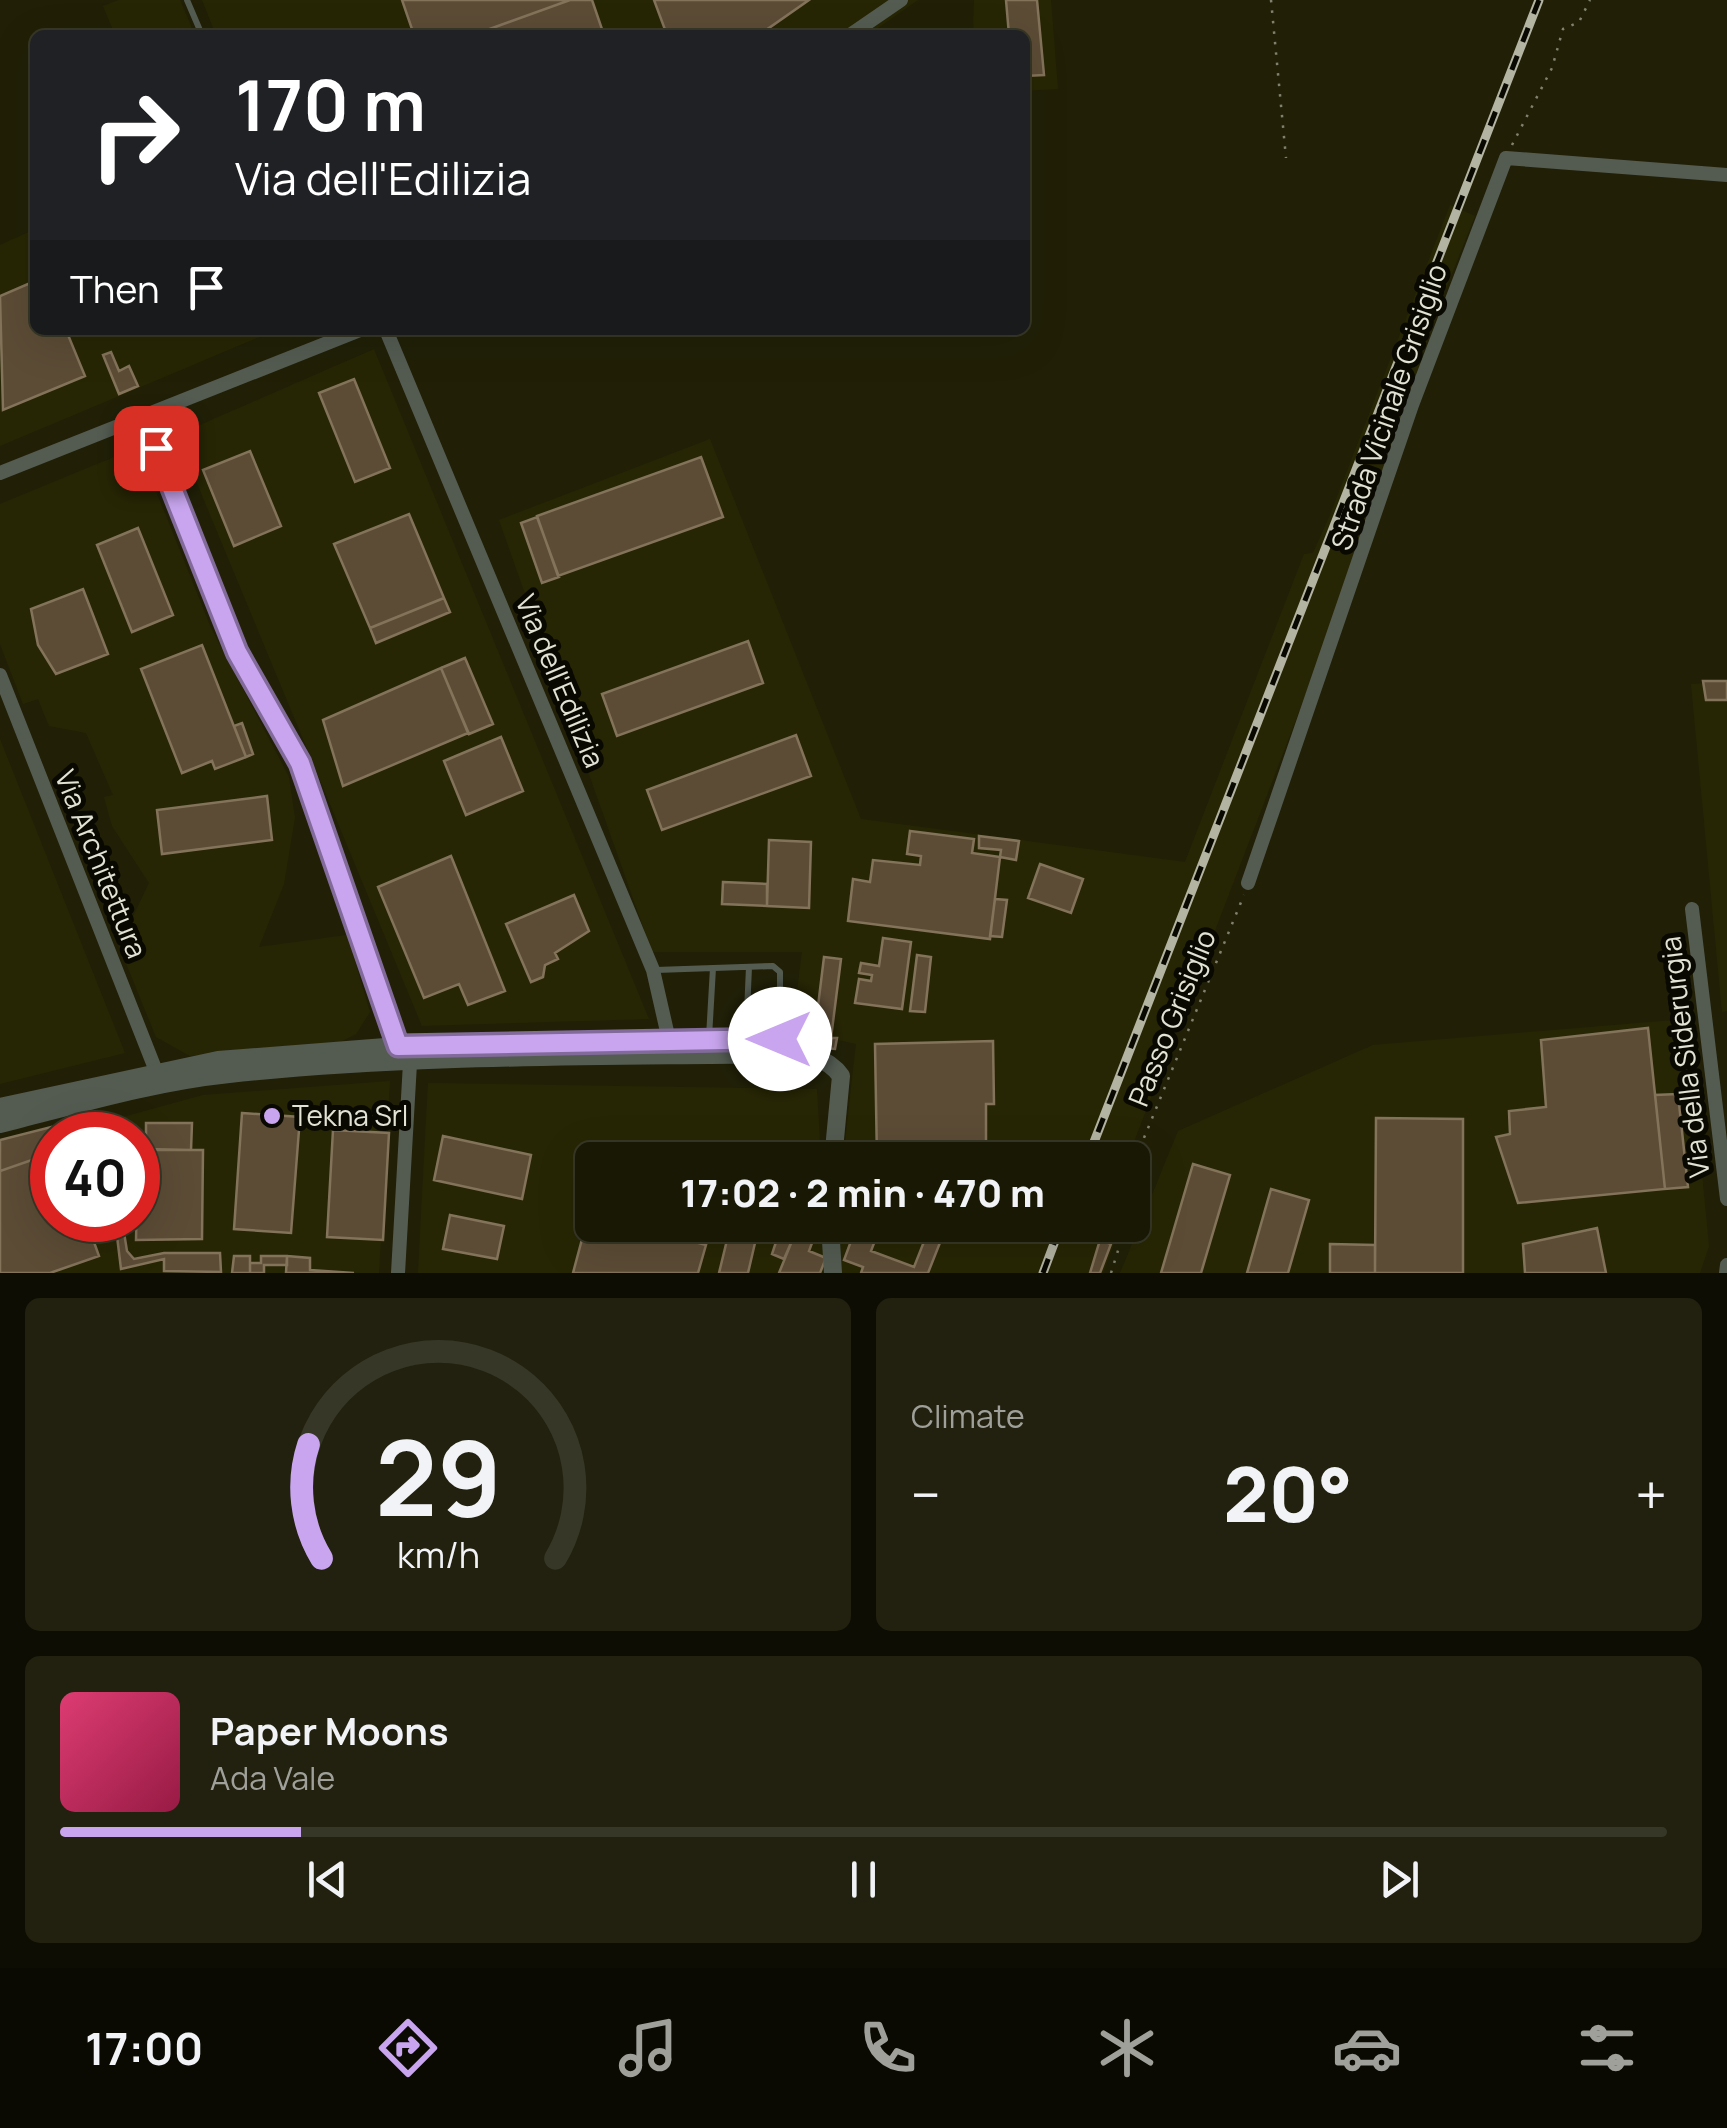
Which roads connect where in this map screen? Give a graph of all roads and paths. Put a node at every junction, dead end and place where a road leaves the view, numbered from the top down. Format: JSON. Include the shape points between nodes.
{"nodes":[{"id":1,"x":187,"y":0,"type":"edge"},
{"id":2,"x":901,"y":0,"type":"edge"},
{"id":3,"x":1271,"y":0,"type":"edge"},
{"id":4,"x":1590,"y":0,"type":"edge"},
{"id":5,"x":200,"y":30,"type":"edge"},
{"id":6,"x":857,"y":30,"type":"edge"},
{"id":7,"x":1286,"y":158,"type":"dead end"},
{"id":8,"x":1506,"y":158,"type":"junction"},
{"id":9,"x":1727,"y":175,"type":"edge"},
{"id":10,"x":332,"y":335,"type":"edge"},
{"id":11,"x":388,"y":335,"type":"edge"},
{"id":12,"x":142,"y":414,"type":"junction"},
{"id":13,"x":0,"y":473,"type":"edge"},
{"id":14,"x":0,"y":675,"type":"edge"},
{"id":15,"x":1248,"y":883,"type":"joint"},
{"id":16,"x":1692,"y":909,"type":"dead end"},
{"id":17,"x":749,"y":967,"type":"junction"},
{"id":18,"x":714,"y":968,"type":"junction"},
{"id":19,"x":653,"y":970,"type":"junction"},
{"id":20,"x":709,"y":1039,"type":"junction"},
{"id":21,"x":746,"y":1039,"type":"junction"},
{"id":22,"x":780,"y":1039,"type":"junction"},
{"id":23,"x":398,"y":1046,"type":"junction"},
{"id":24,"x":671,"y":1048,"type":"junction"},
{"id":25,"x":808,"y":1056,"type":"junction"},
{"id":26,"x":410,"y":1063,"type":"junction"},
{"id":27,"x":156,"y":1071,"type":"junction"},
{"id":28,"x":0,"y":1107,"type":"edge"},
{"id":29,"x":0,"y":1124,"type":"edge"},
{"id":30,"x":834,"y":1142,"type":"edge"},
{"id":31,"x":1142,"y":1142,"type":"edge"},
{"id":32,"x":1727,"y":1199,"type":"edge"},
{"id":33,"x":831,"y":1242,"type":"edge"},
{"id":34,"x":1121,"y":1242,"type":"edge"},
{"id":35,"x":1727,"y":1265,"type":"edge"},
{"id":36,"x":398,"y":1273,"type":"edge"},
{"id":37,"x":833,"y":1273,"type":"edge"},
{"id":38,"x":1111,"y":1273,"type":"edge"},
{"id":39,"x":1726,"y":1273,"type":"edge"}],
"edges":[{"from":1,"to":5,"type":"lane"},
{"from":2,"to":6,"type":"street"},
{"from":3,"to":7,"type":"path"},
{"from":4,"to":8,"type":"path","via":[[1579,22],[1563,29],[1552,68]]},
{"from":8,"to":9,"type":"street"},
{"from":8,"to":15,"type":"street","name":"Strada Vicinale Grisiglio","via":[[1412,404]]},
{"from":10,"to":12,"type":"street"},
{"from":11,"to":19,"type":"street","name":"Via dell'Edilizia"},
{"from":12,"to":13,"type":"street"},
{"from":12,"to":23,"type":"street","via":[[237,652],[300,763]]},
{"from":14,"to":27,"type":"street","name":"Via Architettura"},
{"from":15,"to":31,"type":"path","name":"Passo Grisiglio"},
{"from":16,"to":32,"type":"street","name":"Via della Siderurgia"},
{"from":17,"to":18,"type":"lane"},
{"from":17,"to":21,"type":"lane"},
{"from":17,"to":22,"type":"lane","via":[[780,972]]},
{"from":18,"to":19,"type":"lane"},
{"from":18,"to":20,"type":"lane"},
{"from":19,"to":24,"type":"street","name":"Via dell'Edilizia"},
{"from":20,"to":21,"type":"street"},
{"from":20,"to":24,"type":"street"},
{"from":21,"to":22,"type":"street"},
{"from":22,"to":25,"type":"street"},
{"from":23,"to":24,"type":"street"},
{"from":23,"to":27,"type":"street"},
{"from":24,"to":25,"type":"street"},
{"from":24,"to":26,"type":"street"},
{"from":25,"to":30,"type":"street","via":[[832,1064],[840,1076]]},
{"from":26,"to":29,"type":"street","via":[[228,1074]]},
{"from":26,"to":36,"type":"street"},
{"from":27,"to":28,"type":"street"},
{"from":33,"to":37,"type":"street"},
{"from":34,"to":38,"type":"path"},
{"from":35,"to":39,"type":"street"}]}
